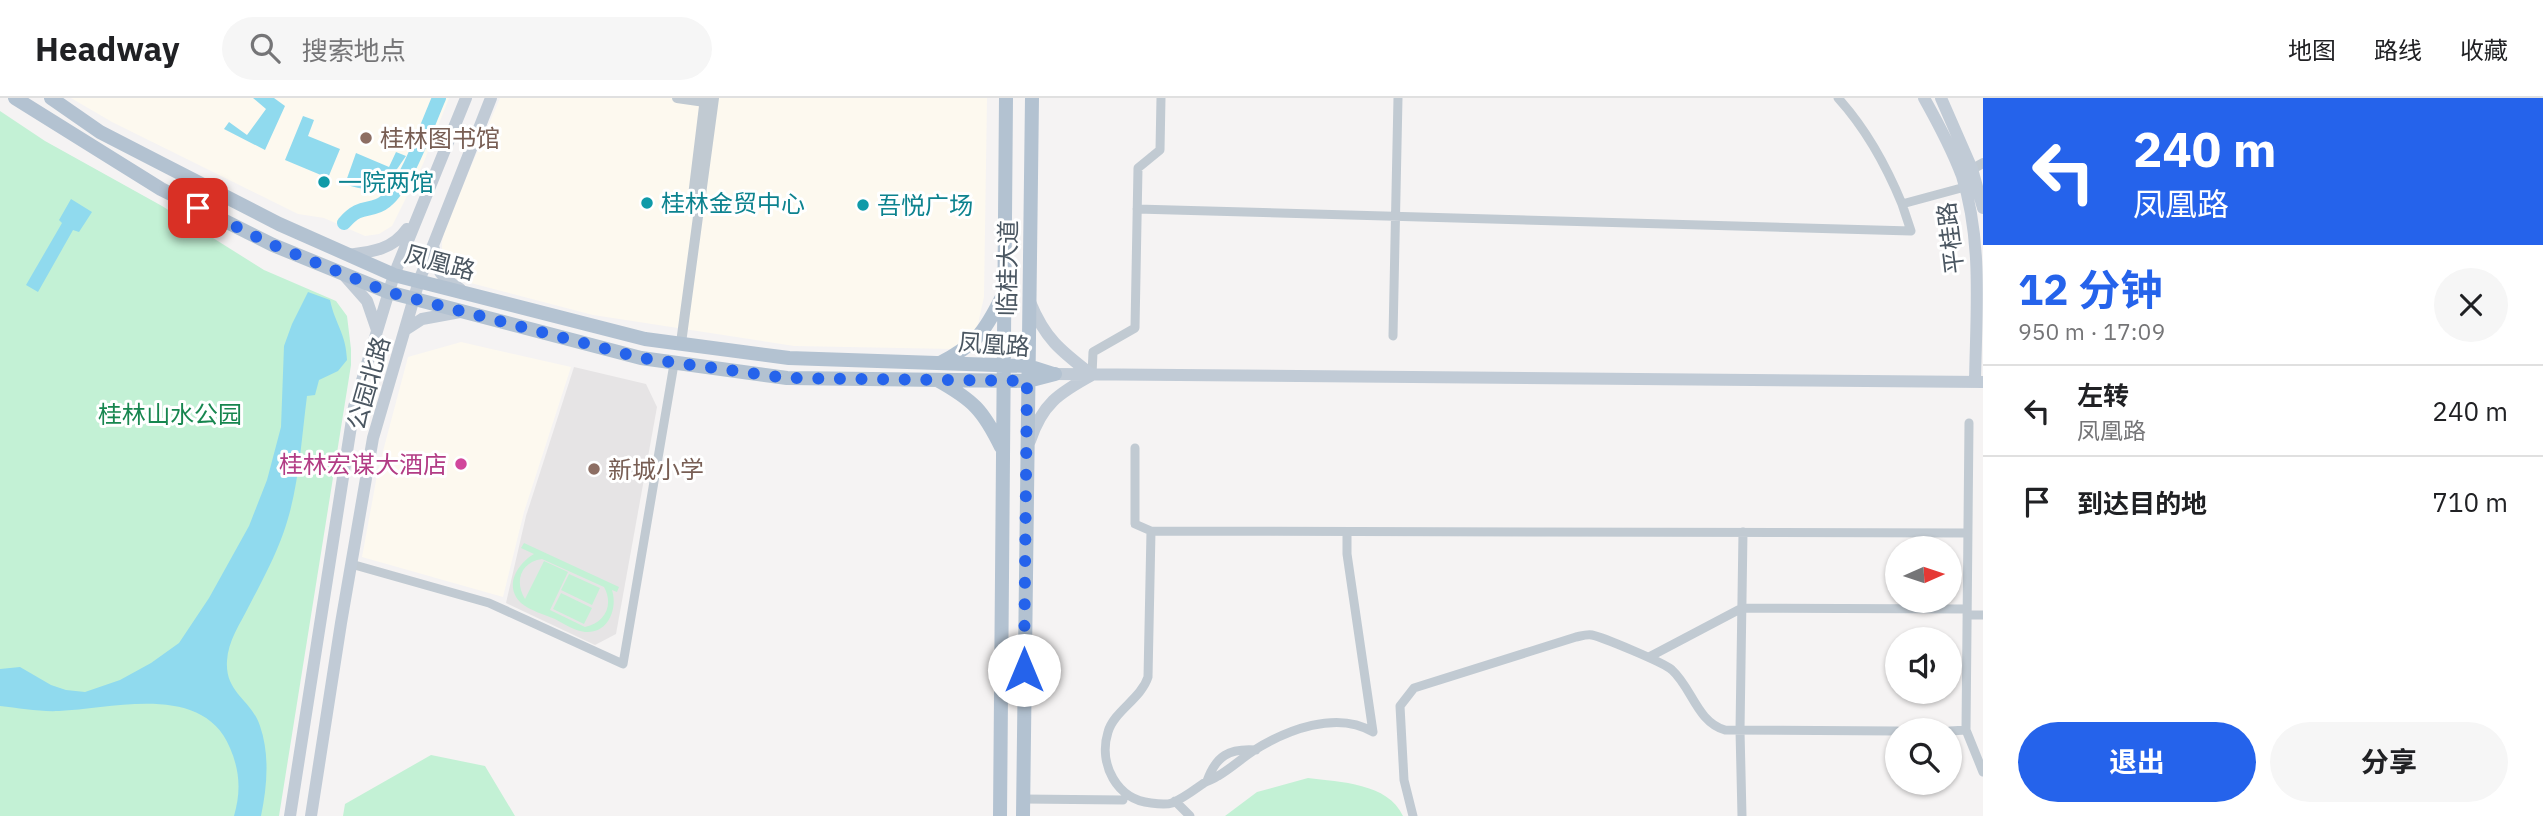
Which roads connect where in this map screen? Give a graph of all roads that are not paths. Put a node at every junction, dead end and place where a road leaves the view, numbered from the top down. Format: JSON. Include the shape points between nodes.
{"nodes":[{"id":1,"x":15,"y":98,"type":"edge"},
{"id":2,"x":51,"y":98,"type":"edge"},
{"id":3,"x":466,"y":98,"type":"edge"},
{"id":4,"x":491,"y":98,"type":"edge"},
{"id":5,"x":677,"y":98,"type":"edge"},
{"id":6,"x":1006,"y":98,"type":"edge"},
{"id":7,"x":1032,"y":98,"type":"edge"},
{"id":8,"x":1161,"y":98,"type":"edge"},
{"id":9,"x":1398,"y":98,"type":"edge"},
{"id":10,"x":1838,"y":98,"type":"edge"},
{"id":11,"x":1924,"y":98,"type":"edge"},
{"id":12,"x":1941,"y":98,"type":"edge"},
{"id":13,"x":709,"y":100,"type":"edge"},
{"id":14,"x":1970,"y":174,"type":"edge"},
{"id":15,"x":1902,"y":204,"type":"junction"},
{"id":16,"x":1983,"y":208,"type":"edge"},
{"id":17,"x":1137,"y":209,"type":"junction"},
{"id":18,"x":419,"y":212,"type":"junction"},
{"id":19,"x":1395,"y":217,"type":"junction"},
{"id":20,"x":434,"y":244,"type":"junction"},
{"id":21,"x":348,"y":255,"type":"junction"},
{"id":22,"x":341,"y":272,"type":"junction"},
{"id":23,"x":394,"y":275,"type":"junction"},
{"id":24,"x":419,"y":281,"type":"junction"},
{"id":25,"x":388,"y":292,"type":"junction"},
{"id":26,"x":470,"y":294,"type":"junction"},
{"id":27,"x":1004,"y":295,"type":"junction"},
{"id":28,"x":414,"y":298,"type":"junction"},
{"id":29,"x":1029,"y":298,"type":"junction"},
{"id":30,"x":465,"y":312,"type":"junction"},
{"id":31,"x":377,"y":330,"type":"junction"},
{"id":32,"x":405,"y":330,"type":"junction"},
{"id":33,"x":1393,"y":336,"type":"dead end"},
{"id":34,"x":678,"y":343,"type":"junction"},
{"id":35,"x":939,"y":363,"type":"junction"},
{"id":36,"x":674,"y":364,"type":"junction"},
{"id":37,"x":1003,"y":373,"type":"junction"},
{"id":38,"x":1028,"y":374,"type":"junction"},
{"id":39,"x":1055,"y":374,"type":"joint"},
{"id":40,"x":1092,"y":375,"type":"junction"},
{"id":41,"x":936,"y":379,"type":"junction"},
{"id":42,"x":1979,"y":382,"type":"edge"},
{"id":43,"x":1969,"y":423,"type":"dead end"},
{"id":44,"x":1135,"y":448,"type":"dead end"},
{"id":45,"x":1002,"y":449,"type":"junction"},
{"id":46,"x":1026,"y":453,"type":"junction"},
{"id":47,"x":1151,"y":531,"type":"junction"},
{"id":48,"x":1348,"y":532,"type":"junction"},
{"id":49,"x":1743,"y":532,"type":"junction"},
{"id":50,"x":1968,"y":533,"type":"junction"},
{"id":51,"x":351,"y":564,"type":"junction"},
{"id":52,"x":1742,"y":608,"type":"junction"},
{"id":53,"x":1967,"y":612,"type":"junction"},
{"id":54,"x":1983,"y":615,"type":"edge"},
{"id":55,"x":1649,"y":657,"type":"junction"},
{"id":56,"x":1740,"y":730,"type":"junction"},
{"id":57,"x":1962,"y":730,"type":"edge"},
{"id":58,"x":1966,"y":730,"type":"junction"},
{"id":59,"x":1885,"y":731,"type":"edge"},
{"id":60,"x":1983,"y":772,"type":"edge"},
{"id":61,"x":1023,"y":799,"type":"junction"},
{"id":62,"x":1122,"y":800,"type":"dead end"},
{"id":63,"x":1175,"y":801,"type":"junction"},
{"id":64,"x":290,"y":816,"type":"edge"},
{"id":65,"x":311,"y":816,"type":"edge"},
{"id":66,"x":1000,"y":816,"type":"edge"},
{"id":67,"x":1023,"y":816,"type":"edge"},
{"id":68,"x":1190,"y":816,"type":"edge"},
{"id":69,"x":1413,"y":816,"type":"edge"},
{"id":70,"x":1742,"y":816,"type":"edge"}],
"edges":[{"from":1,"to":22,"type":"main road","name":"凤凰路","via":[[161,189],[273,245]]},
{"from":2,"to":21,"type":"main road","name":"凤凰路","via":[[100,132]]},
{"from":3,"to":18,"type":"main road","name":"公园北路"},
{"from":4,"to":20,"type":"main road","name":"公园北路"},
{"from":5,"to":13,"type":"street"},
{"from":6,"to":27,"type":"main road","name":"临桂大道"},
{"from":7,"to":29,"type":"main road","name":"临桂大道"},
{"from":8,"to":17,"type":"street","via":[[1160,150],[1138,168]]},
{"from":9,"to":19,"type":"street"},
{"from":10,"to":15,"type":"street","via":[[1880,154]]},
{"from":11,"to":14,"type":"main road","name":"平桂路"},
{"from":12,"to":14,"type":"main road","name":"平桂路"},
{"from":13,"to":34,"type":"street"},
{"from":14,"to":15,"type":"street"},
{"from":14,"to":16,"type":"main road","name":"平桂路"},
{"from":14,"to":42,"type":"main road","name":"平桂路"},
{"from":15,"to":19,"type":"street","via":[[1911,231]]},
{"from":17,"to":19,"type":"street"},
{"from":17,"to":40,"type":"street","via":[[1135,328],[1093,352]]},
{"from":18,"to":21,"type":"main road","via":[[399,240],[383,249]]},
{"from":18,"to":23,"type":"main road","name":"公园北路"},
{"from":19,"to":33,"type":"street"},
{"from":20,"to":24,"type":"main road","name":"公园北路"},
{"from":20,"to":26,"type":"main road","via":[[440,274]]},
{"from":21,"to":23,"type":"main road","name":"凤凰路"},
{"from":22,"to":25,"type":"main road","name":"凤凰路"},
{"from":22,"to":31,"type":"main road","via":[[367,301]]},
{"from":23,"to":24,"type":"main road","name":"凤凰路"},
{"from":23,"to":25,"type":"main road","name":"公园北路"},
{"from":24,"to":26,"type":"main road","name":"凤凰路"},
{"from":24,"to":28,"type":"main road","name":"公园北路"},
{"from":25,"to":28,"type":"main road","name":"凤凰路"},
{"from":25,"to":31,"type":"main road","name":"公园北路"},
{"from":26,"to":34,"type":"main road","name":"凤凰路","via":[[645,339]]},
{"from":27,"to":35,"type":"main road","via":[[973,344]]},
{"from":27,"to":37,"type":"main road","name":"临桂大道"},
{"from":28,"to":30,"type":"main road","name":"凤凰路"},
{"from":28,"to":32,"type":"main road","name":"公园北路"},
{"from":29,"to":38,"type":"main road","name":"临桂大道"},
{"from":29,"to":40,"type":"main road","via":[[1051,342]]},
{"from":30,"to":32,"type":"main road","via":[[422,319]]},
{"from":30,"to":36,"type":"main road","name":"凤凰路"},
{"from":31,"to":64,"type":"main road","name":"公园北路","via":[[354,407]]},
{"from":32,"to":51,"type":"main road","name":"公园北路","via":[[373,438]]},
{"from":34,"to":35,"type":"main road","name":"凤凰路","via":[[789,358]]},
{"from":35,"to":37,"type":"main road","name":"凤凰路"},
{"from":36,"to":41,"type":"main road","name":"凤凰路","via":[[787,378]]},
{"from":36,"to":51,"type":"street","via":[[623,664],[489,603]]},
{"from":37,"to":38,"type":"main road","name":"凤凰路"},
{"from":37,"to":41,"type":"main road","name":"凤凰路"},
{"from":37,"to":45,"type":"main road","name":"临桂大道"},
{"from":38,"to":39,"type":"main road","name":"凤凰路"},
{"from":38,"to":46,"type":"main road","name":"临桂大道"},
{"from":39,"to":40,"type":"main road"},
{"from":40,"to":42,"type":"main road"},
{"from":40,"to":46,"type":"main road","via":[[1042,411]]},
{"from":41,"to":45,"type":"main road","via":[[978,407]]},
{"from":43,"to":50,"type":"street"},
{"from":44,"to":47,"type":"street","via":[[1135,524]]},
{"from":45,"to":66,"type":"main road","name":"临桂大道"},
{"from":46,"to":61,"type":"main road","name":"临桂大道"},
{"from":47,"to":48,"type":"street"},
{"from":47,"to":63,"type":"street","via":[[1148,677],[1108,729],[1105,755],[1123,793],[1144,803]]},
{"from":48,"to":49,"type":"street"},
{"from":48,"to":63,"type":"street","via":[[1347,554],[1373,732],[1347,723],[1320,723],[1256,750],[1232,752],[1212,766],[1207,781]]},
{"from":49,"to":50,"type":"street"},
{"from":49,"to":52,"type":"street"},
{"from":50,"to":53,"type":"street"},
{"from":51,"to":65,"type":"main road","name":"公园北路"},
{"from":52,"to":53,"type":"street"},
{"from":52,"to":55,"type":"street"},
{"from":52,"to":56,"type":"street"},
{"from":53,"to":54,"type":"street"},
{"from":53,"to":58,"type":"street"},
{"from":55,"to":56,"type":"street","via":[[1671,669],[1713,727]]},
{"from":55,"to":69,"type":"street","via":[[1591,635],[1414,688],[1400,706],[1404,780]]},
{"from":56,"to":59,"type":"street"},
{"from":56,"to":70,"type":"street"},
{"from":57,"to":58,"type":"street"},
{"from":58,"to":60,"type":"street"},
{"from":61,"to":62,"type":"street"},
{"from":61,"to":67,"type":"main road","name":"临桂大道"},
{"from":63,"to":68,"type":"street"}]}
